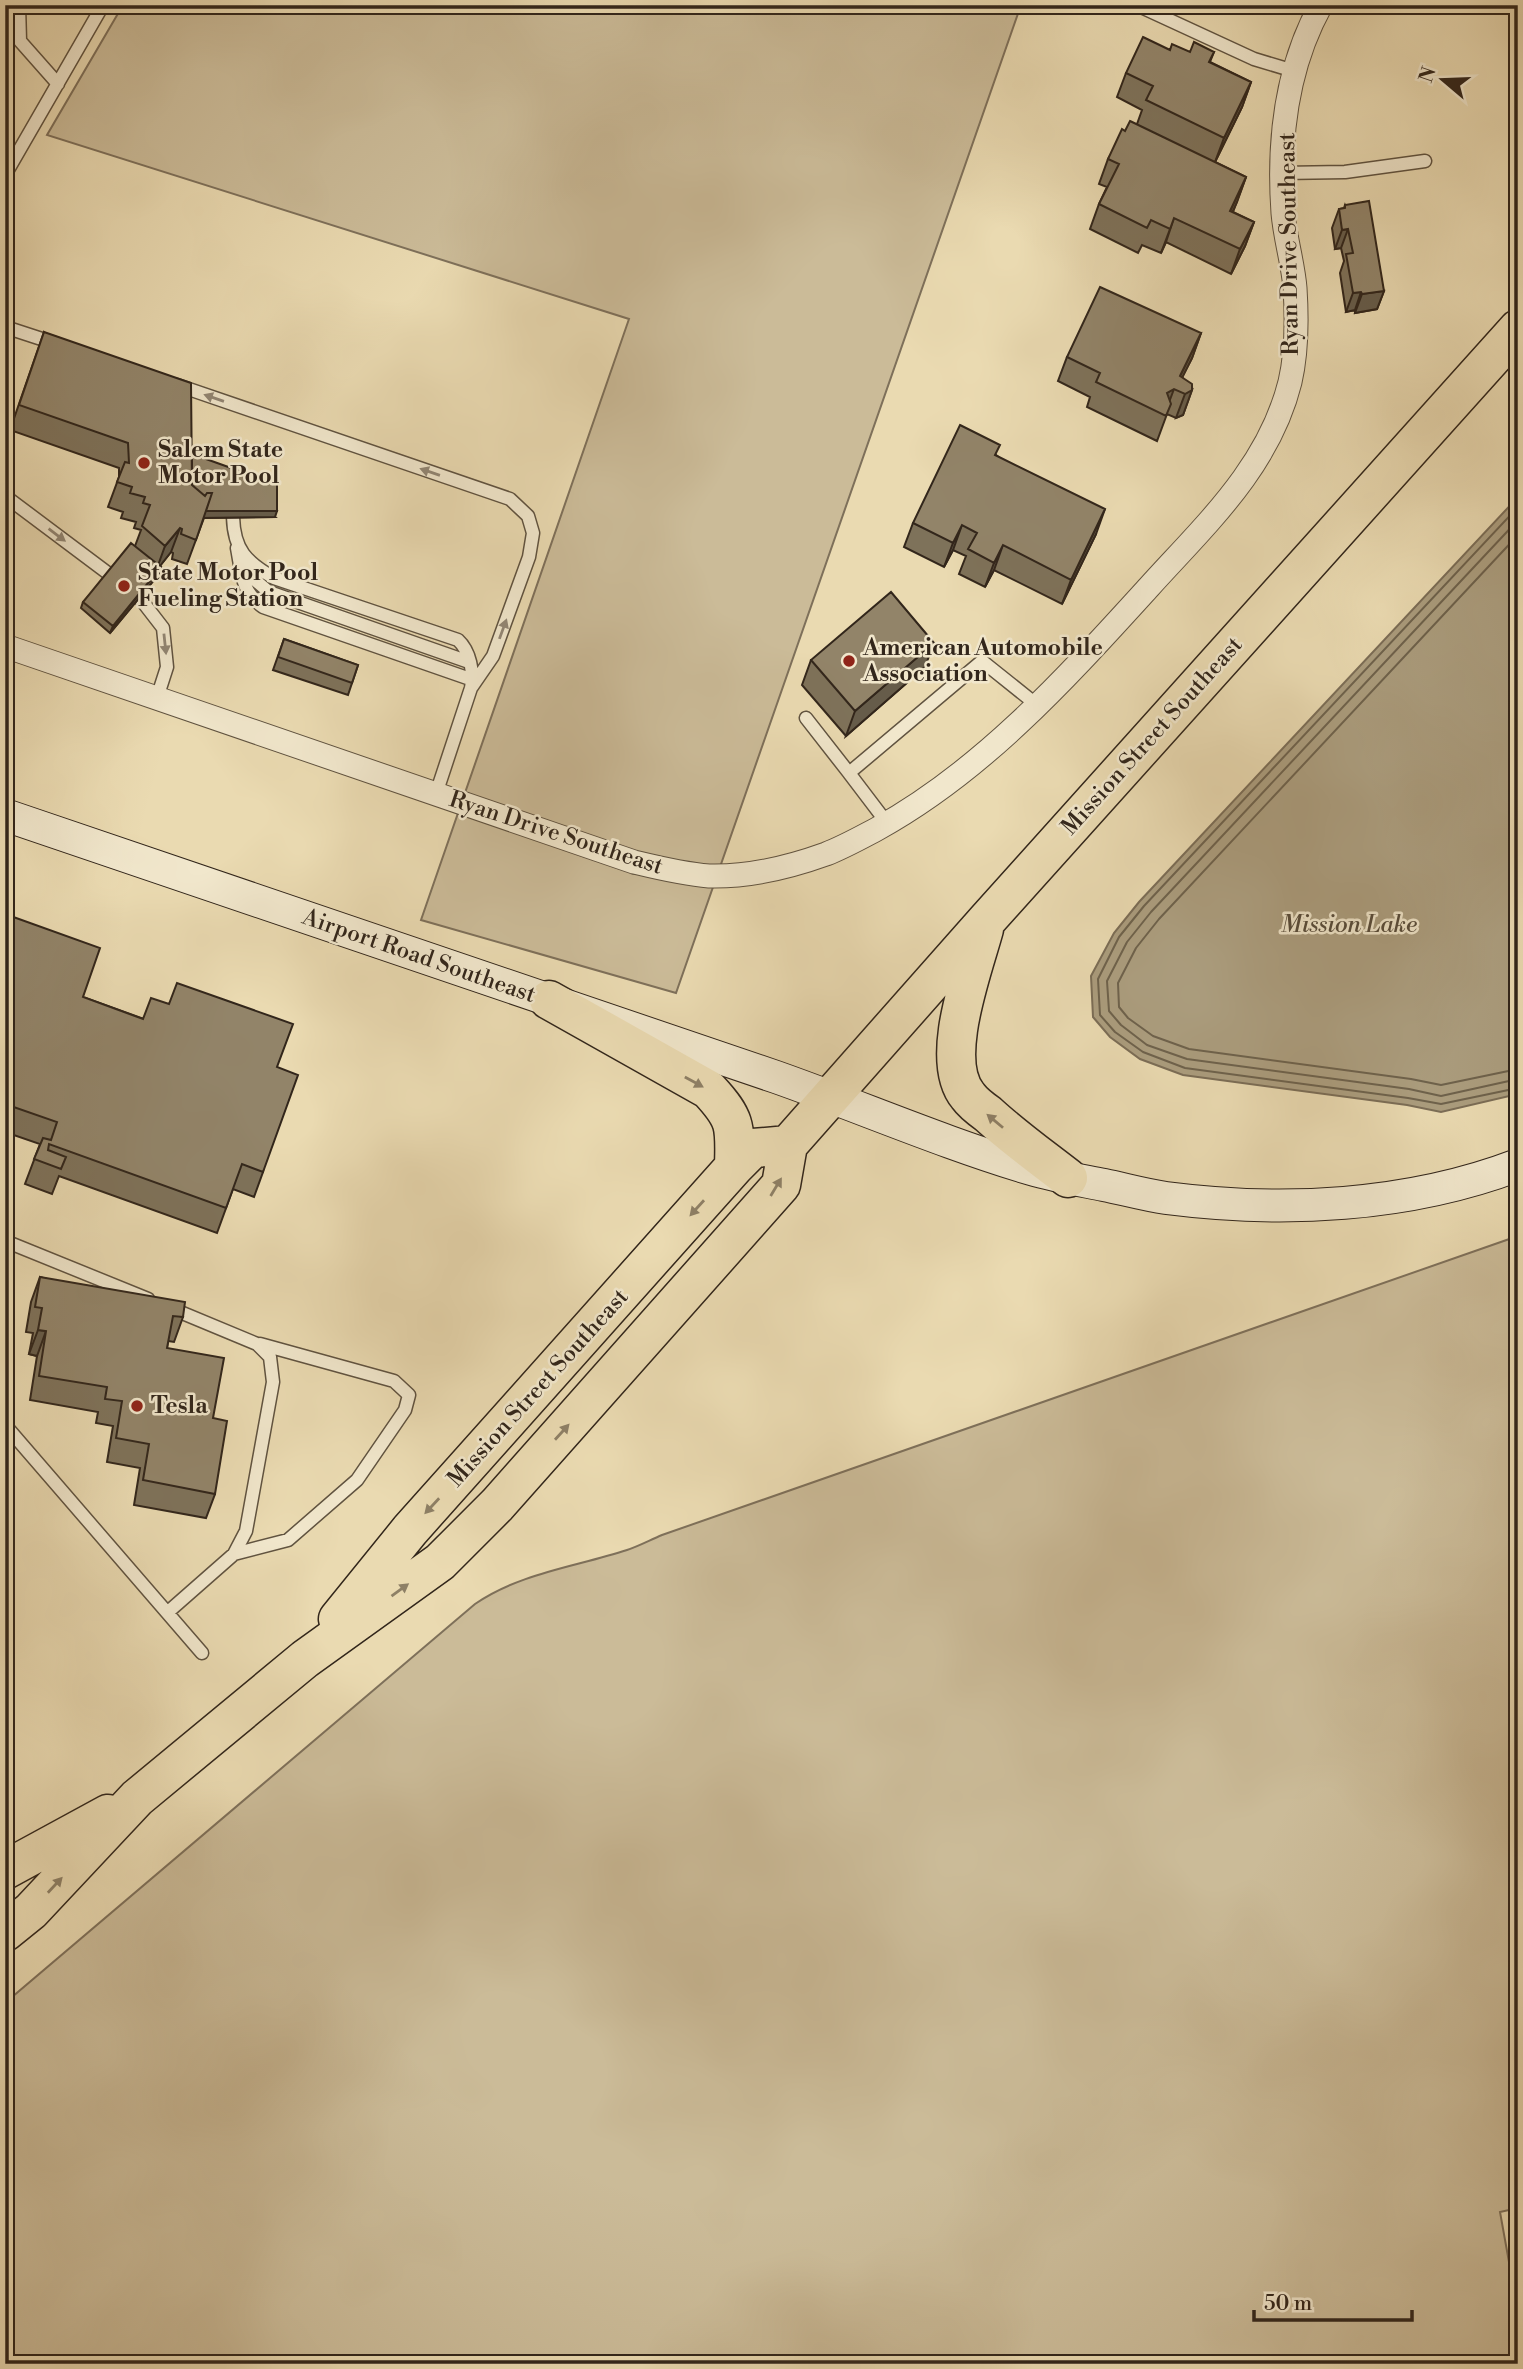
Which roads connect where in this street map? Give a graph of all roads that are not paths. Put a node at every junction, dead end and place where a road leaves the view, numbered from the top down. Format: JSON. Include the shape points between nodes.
{"nodes":[{"id":1,"x":19,"y":5,"type":"edge"},
{"id":2,"x":103,"y":5,"type":"edge"},
{"id":3,"x":1321,"y":5,"type":"edge"},
{"id":4,"x":1139,"y":6,"type":"edge"},
{"id":5,"x":1294,"y":71,"type":"junction"},
{"id":6,"x":58,"y":84,"type":"junction"},
{"id":7,"x":1425,"y":161,"type":"dead end"},
{"id":8,"x":1282,"y":173,"type":"junction"},
{"id":9,"x":5,"y":175,"type":"edge"},
{"id":10,"x":5,"y":327,"type":"edge"},
{"id":11,"x":1518,"y":329,"type":"edge"},
{"id":12,"x":71,"y":349,"type":"edge"},
{"id":13,"x":168,"y":382,"type":"edge"},
{"id":14,"x":5,"y":496,"type":"edge"},
{"id":15,"x":233,"y":517,"type":"edge"},
{"id":16,"x":237,"y":548,"type":"junction"},
{"id":17,"x":109,"y":573,"type":"edge"},
{"id":18,"x":139,"y":597,"type":"edge"},
{"id":19,"x":5,"y":646,"type":"edge"},
{"id":20,"x":470,"y":671,"type":"junction"},
{"id":21,"x":157,"y":698,"type":"junction"},
{"id":22,"x":1037,"y":705,"type":"junction"},
{"id":23,"x":806,"y":718,"type":"dead end"},
{"id":24,"x":849,"y":773,"type":"junction"},
{"id":25,"x":436,"y":794,"type":"junction"},
{"id":26,"x":5,"y":815,"type":"edge"},
{"id":27,"x":887,"y":823,"type":"junction"},
{"id":28,"x":986,"y":920,"type":"junction"},
{"id":29,"x":549,"y":1000,"type":"junction"},
{"id":30,"x":832,"y":1097,"type":"junction"},
{"id":31,"x":788,"y":1145,"type":"junction"},
{"id":32,"x":1518,"y":1165,"type":"edge"},
{"id":33,"x":734,"y":1167,"type":"junction"},
{"id":34,"x":1068,"y":1178,"type":"junction"},
{"id":35,"x":5,"y":1241,"type":"edge"},
{"id":36,"x":256,"y":1343,"type":"junction"},
{"id":37,"x":5,"y":1425,"type":"edge"},
{"id":38,"x":234,"y":1554,"type":"junction"},
{"id":39,"x":168,"y":1612,"type":"junction"},
{"id":40,"x":202,"y":1653,"type":"dead end"},
{"id":41,"x":305,"y":1659,"type":"junction"},
{"id":42,"x":137,"y":1798,"type":"junction"},
{"id":43,"x":5,"y":1870,"type":"edge"},
{"id":44,"x":5,"y":1932,"type":"edge"}],
"edges":[{"from":1,"to":6,"type":"lane","via":[[20,41]]},
{"from":2,"to":6,"type":"lane"},
{"from":3,"to":5,"type":"street","name":"Ryan Drive Southeast"},
{"from":4,"to":5,"type":"lane","via":[[1254,59]]},
{"from":5,"to":8,"type":"street","name":"Ryan Drive Southeast"},
{"from":6,"to":9,"type":"lane"},
{"from":7,"to":8,"type":"lane","via":[[1345,172]]},
{"from":8,"to":22,"type":"street","name":"Ryan Drive Southeast","via":[[1296,338],[1290,382],[1264,451],[1225,503]]},
{"from":10,"to":12,"type":"lane"},
{"from":11,"to":28,"type":"highway","name":"Mission Street Southeast"},
{"from":20,"to":13,"type":"lane","one_way":true,"via":[[493,656],[529,556],[533,533],[528,516],[510,499]]},
{"from":14,"to":17,"type":"lane","one_way":true},
{"from":15,"to":16,"type":"lane"},
{"from":16,"to":20,"type":"lane","via":[[271,585]]},
{"from":16,"to":20,"type":"lane","via":[[246,578],[266,600]]},
{"from":18,"to":21,"type":"lane","one_way":true,"via":[[163,628],[167,667]]},
{"from":19,"to":21,"type":"street","name":"Ryan Drive Southeast"},
{"from":20,"to":25,"type":"lane"},
{"from":21,"to":25,"type":"street","name":"Ryan Drive Southeast"},
{"from":22,"to":24,"type":"lane","via":[[982,661]]},
{"from":22,"to":27,"type":"street","name":"Ryan Drive Southeast","via":[[949,782]]},
{"from":23,"to":24,"type":"lane"},
{"from":24,"to":27,"type":"lane"},
{"from":25,"to":27,"type":"street","name":"Ryan Drive Southeast","via":[[634,862],[708,876],[764,870],[825,854]]},
{"from":26,"to":29,"type":"main road","name":"Airport Road Southeast"},
{"from":28,"to":30,"type":"highway","name":"Mission Street Southeast"},
{"from":34,"to":28,"type":"highway","one_way":true,"via":[[966,1095],[957,1070],[957,1025]]},
{"from":29,"to":30,"type":"main road","name":"Airport Road Southeast"},
{"from":29,"to":33,"type":"highway","one_way":true,"via":[[709,1090],[727,1109],[733,1124]]},
{"from":30,"to":31,"type":"highway","name":"Mission Street Southeast"},
{"from":30,"to":34,"type":"main road","name":"Airport Road Southeast"},
{"from":31,"to":33,"type":"highway","name":"Mission Street Southeast","via":[[753,1148]]},
{"from":41,"to":31,"type":"highway","name":"Mission Street Southeast","one_way":true,"via":[[440,1562],[497,1505],[781,1185]]},
{"from":32,"to":34,"type":"main road","name":"Airport Road Southeast","via":[[1446,1188],[1376,1200],[1311,1204],[1225,1204],[1164,1198]]},
{"from":33,"to":41,"type":"highway","name":"Mission Street Southeast","one_way":true,"via":[[410,1530]]},
{"from":35,"to":36,"type":"lane"},
{"from":36,"to":38,"type":"lane","via":[[270,1357],[273,1382],[246,1531]]},
{"from":36,"to":38,"type":"lane","via":[[394,1381],[409,1395],[405,1410],[357,1480],[288,1540]]},
{"from":37,"to":39,"type":"lane"},
{"from":38,"to":39,"type":"lane"},
{"from":39,"to":40,"type":"lane"},
{"from":41,"to":42,"type":"highway","name":"Mission Street Southeast"},
{"from":42,"to":43,"type":"highway","name":"Mission Street Southeast"},
{"from":44,"to":42,"type":"highway","name":"Mission Street Southeast","one_way":true}]}
